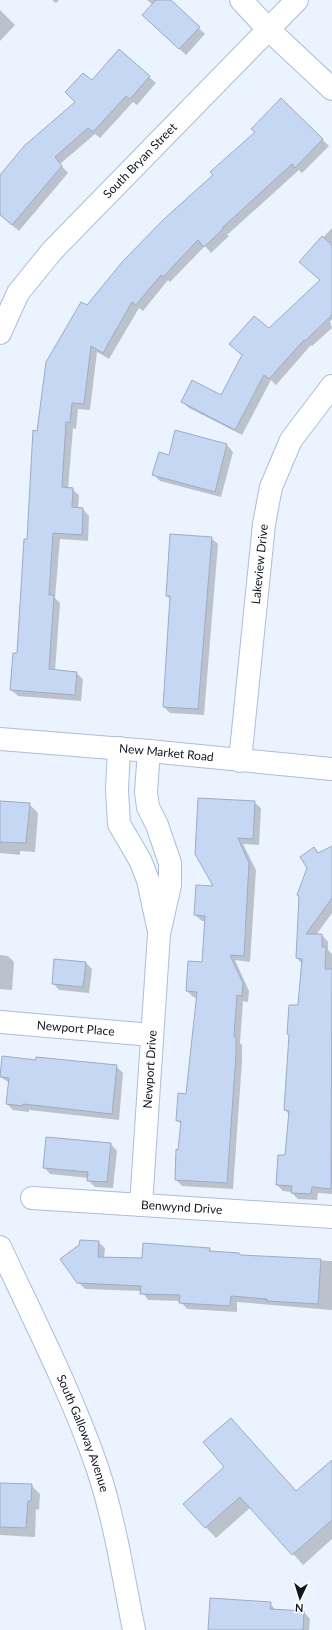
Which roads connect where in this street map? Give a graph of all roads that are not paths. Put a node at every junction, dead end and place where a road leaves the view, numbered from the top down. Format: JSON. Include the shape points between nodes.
{"nodes":[{"id":1,"x":241,"y":0,"type":"edge"},
{"id":2,"x":297,"y":0,"type":"edge"},
{"id":3,"x":269,"y":30,"type":"junction"},
{"id":4,"x":332,"y":89,"type":"edge"},
{"id":5,"x":0,"y":333,"type":"edge"},
{"id":6,"x":332,"y":386,"type":"edge"},
{"id":7,"x":0,"y":739,"type":"edge"},
{"id":8,"x":119,"y":748,"type":"junction"},
{"id":9,"x":149,"y":751,"type":"junction"},
{"id":10,"x":240,"y":761,"type":"junction"},
{"id":11,"x":332,"y":769,"type":"edge"},
{"id":12,"x":159,"y":934,"type":"junction"},
{"id":13,"x":0,"y":1022,"type":"edge"},
{"id":14,"x":152,"y":1035,"type":"junction"},
{"id":15,"x":32,"y":1198,"type":"dead end"},
{"id":16,"x":141,"y":1205,"type":"junction"},
{"id":17,"x":332,"y":1217,"type":"edge"},
{"id":18,"x":0,"y":1248,"type":"edge"},
{"id":19,"x":134,"y":1630,"type":"edge"}],
"edges":[{"from":1,"to":3,"type":"street"},
{"from":2,"to":3,"type":"street","name":"South Bryan Street"},
{"from":3,"to":4,"type":"street"},
{"from":3,"to":5,"type":"street","name":"South Bryan Street","via":[[52,251],[18,293]]},
{"from":6,"to":10,"type":"street","name":"Lakeview Drive","via":[[291,440],[271,487],[264,524]]},
{"from":7,"to":8,"type":"street","name":"New Market Road"},
{"from":8,"to":9,"type":"street","name":"New Market Road"},
{"from":8,"to":12,"type":"street","name":"Newport Drive","via":[[116,790],[120,824],[148,880]]},
{"from":9,"to":10,"type":"street","name":"New Market Road"},
{"from":9,"to":12,"type":"street","name":"Newport Drive","via":[[146,792],[148,807],[170,863],[170,885]]},
{"from":10,"to":11,"type":"street","name":"New Market Road"},
{"from":12,"to":14,"type":"street","name":"Newport Drive"},
{"from":13,"to":14,"type":"street","name":"Newport Place"},
{"from":14,"to":16,"type":"street","name":"Newport Drive"},
{"from":15,"to":16,"type":"street","name":"Benwynd Drive"},
{"from":16,"to":17,"type":"street","name":"Benwynd Drive"},
{"from":18,"to":19,"type":"street","name":"South Galloway Avenue","via":[[74,1407],[97,1468],[114,1526]]}]}
